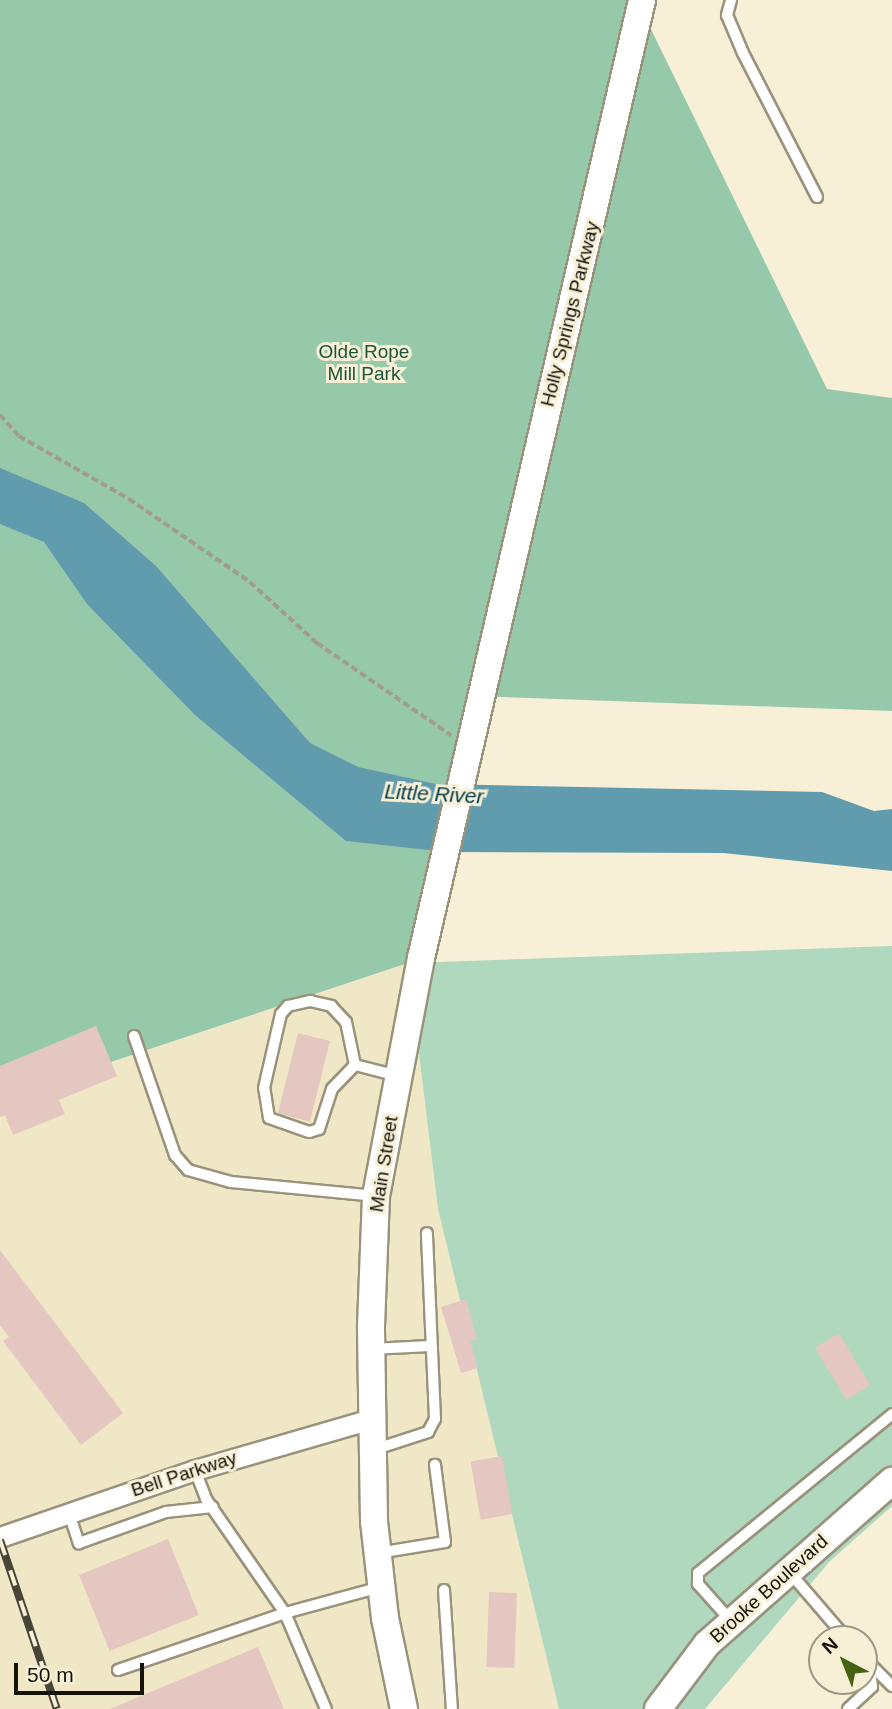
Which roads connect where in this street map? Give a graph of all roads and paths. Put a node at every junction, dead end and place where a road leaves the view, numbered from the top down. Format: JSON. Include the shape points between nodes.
{"nodes":[{"id":1,"x":642,"y":0,"type":"edge"},
{"id":2,"x":731,"y":0,"type":"edge"},
{"id":3,"x":817,"y":197,"type":"dead end"},
{"id":4,"x":0,"y":415,"type":"edge"},
{"id":5,"x":499,"y":628,"type":"joint"},
{"id":6,"x":455,"y":738,"type":"dead end"},
{"id":7,"x":134,"y":1036,"type":"dead end"},
{"id":8,"x":355,"y":1065,"type":"junction"},
{"id":9,"x":398,"y":1076,"type":"junction"},
{"id":10,"x":376,"y":1196,"type":"junction"},
{"id":11,"x":427,"y":1233,"type":"dead end"},
{"id":12,"x":430,"y":1346,"type":"junction"},
{"id":13,"x":371,"y":1349,"type":"junction"},
{"id":14,"x":892,"y":1414,"type":"edge"},
{"id":15,"x":371,"y":1419,"type":"junction"},
{"id":16,"x":372,"y":1450,"type":"junction"},
{"id":17,"x":435,"y":1465,"type":"dead end"},
{"id":18,"x":195,"y":1470,"type":"junction"},
{"id":19,"x":892,"y":1481,"type":"edge"},
{"id":20,"x":213,"y":1507,"type":"junction"},
{"id":21,"x":69,"y":1513,"type":"junction"},
{"id":22,"x":0,"y":1537,"type":"edge"},
{"id":23,"x":378,"y":1553,"type":"junction"},
{"id":24,"x":788,"y":1571,"type":"junction"},
{"id":25,"x":382,"y":1587,"type":"junction"},
{"id":26,"x":444,"y":1590,"type":"dead end"},
{"id":27,"x":285,"y":1613,"type":"junction"},
{"id":28,"x":730,"y":1621,"type":"junction"},
{"id":29,"x":835,"y":1625,"type":"edge"},
{"id":30,"x":118,"y":1670,"type":"dead end"},
{"id":31,"x":878,"y":1672,"type":"edge"},
{"id":32,"x":892,"y":1686,"type":"edge"},
{"id":33,"x":863,"y":1695,"type":"edge"},
{"id":34,"x":326,"y":1709,"type":"edge"},
{"id":35,"x":404,"y":1709,"type":"edge"},
{"id":36,"x":452,"y":1709,"type":"edge"},
{"id":37,"x":658,"y":1709,"type":"edge"},
{"id":38,"x":848,"y":1709,"type":"edge"}],
"edges":[{"from":1,"to":5,"type":"main road","name":"Holly Springs Parkway"},
{"from":2,"to":3,"type":"lane","via":[[727,15],[743,53]]},
{"from":4,"to":6,"type":"path","via":[[19,436],[129,499],[250,582],[317,643]]},
{"from":5,"to":9,"type":"main road","name":"Main Street","via":[[421,958]]},
{"from":7,"to":10,"type":"lane","via":[[175,1155],[188,1170],[231,1182]]},
{"from":8,"to":8,"type":"lane","via":[[346,1021],[331,1006],[310,1001],[288,1006],[281,1014],[264,1088],[269,1118],[309,1132],[318,1129],[332,1089]]},
{"from":8,"to":9,"type":"lane"},
{"from":9,"to":10,"type":"main road","name":"Main Street"},
{"from":10,"to":13,"type":"main road","name":"Main Street"},
{"from":11,"to":12,"type":"lane"},
{"from":12,"to":13,"type":"lane"},
{"from":12,"to":16,"type":"lane","via":[[435,1419],[428,1432]]},
{"from":13,"to":15,"type":"main road","name":"Main Street"},
{"from":14,"to":28,"type":"lane","via":[[698,1573],[698,1584]]},
{"from":15,"to":16,"type":"main road","name":"Main Street"},
{"from":15,"to":18,"type":"street","name":"Bell Parkway"},
{"from":16,"to":23,"type":"main road","name":"Main Street"},
{"from":17,"to":23,"type":"lane","via":[[445,1542]]},
{"from":18,"to":20,"type":"lane"},
{"from":18,"to":21,"type":"street","name":"Bell Parkway"},
{"from":19,"to":24,"type":"main road","name":"Brooke Boulevard"},
{"from":20,"to":21,"type":"lane","via":[[168,1511],[79,1543]]},
{"from":20,"to":27,"type":"lane"},
{"from":21,"to":22,"type":"street","name":"Bell Parkway"},
{"from":23,"to":25,"type":"main road","name":"Main Street"},
{"from":24,"to":28,"type":"main road","name":"Brooke Boulevard"},
{"from":24,"to":29,"type":"lane"},
{"from":25,"to":27,"type":"lane"},
{"from":25,"to":35,"type":"main road","name":"Main Street"},
{"from":26,"to":36,"type":"lane"},
{"from":27,"to":30,"type":"lane"},
{"from":27,"to":34,"type":"lane"},
{"from":28,"to":37,"type":"main road","name":"Brooke Boulevard"},
{"from":31,"to":32,"type":"lane"},
{"from":33,"to":38,"type":"lane"}]}
